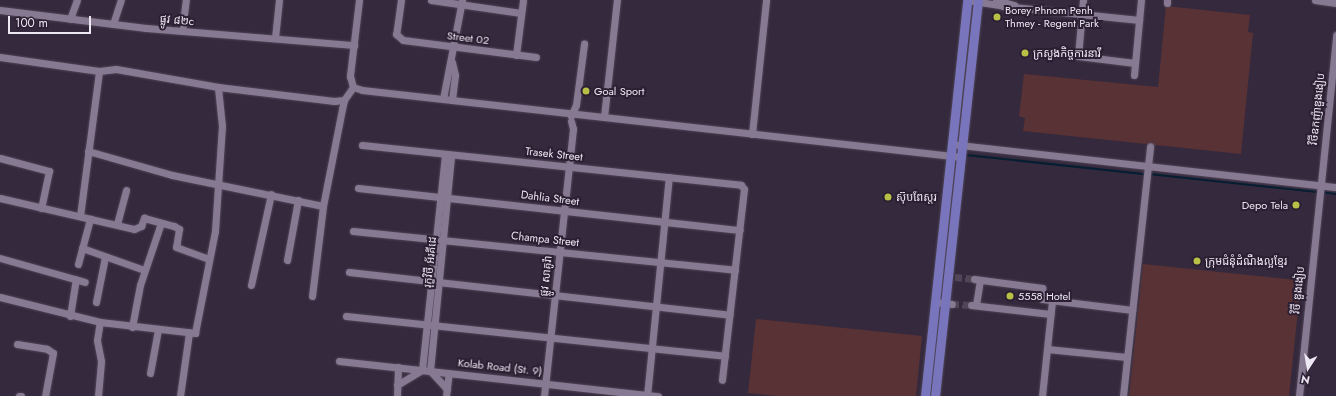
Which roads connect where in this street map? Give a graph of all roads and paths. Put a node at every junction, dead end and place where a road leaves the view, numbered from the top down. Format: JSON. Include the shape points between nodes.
{"nodes":[{"id":1,"x":77,"y":0,"type":"edge"},
{"id":2,"x":121,"y":0,"type":"edge"},
{"id":3,"x":186,"y":0,"type":"edge"},
{"id":4,"x":279,"y":0,"type":"edge"},
{"id":5,"x":359,"y":0,"type":"edge"},
{"id":6,"x":401,"y":0,"type":"edge"},
{"id":7,"x":431,"y":0,"type":"edge"},
{"id":8,"x":523,"y":0,"type":"edge"},
{"id":9,"x":617,"y":0,"type":"edge"},
{"id":10,"x":766,"y":0,"type":"edge"},
{"id":11,"x":967,"y":0,"type":"edge"},
{"id":12,"x":979,"y":0,"type":"edge"},
{"id":13,"x":996,"y":0,"type":"edge"},
{"id":14,"x":1083,"y":0,"type":"edge"},
{"id":15,"x":1141,"y":0,"type":"edge"},
{"id":16,"x":1315,"y":0,"type":"edge"},
{"id":17,"x":461,"y":2,"type":"edge"},
{"id":18,"x":1336,"y":3,"type":"edge"},
{"id":19,"x":1016,"y":6,"type":"junction"},
{"id":20,"x":0,"y":10,"type":"edge"},
{"id":21,"x":521,"y":13,"type":"junction"},
{"id":22,"x":1082,"y":13,"type":"junction"},
{"id":23,"x":70,"y":19,"type":"junction"},
{"id":24,"x":1139,"y":20,"type":"junction"},
{"id":25,"x":113,"y":24,"type":"junction"},
{"id":26,"x":182,"y":31,"type":"junction"},
{"id":27,"x":1336,"y":35,"type":"edge"},
{"id":28,"x":275,"y":38,"type":"junction"},
{"id":29,"x":584,"y":44,"type":"dead end"},
{"id":30,"x":354,"y":45,"type":"junction"},
{"id":31,"x":454,"y":48,"type":"junction"},
{"id":32,"x":516,"y":55,"type":"junction"},
{"id":33,"x":536,"y":56,"type":"dead end"},
{"id":34,"x":0,"y":57,"type":"edge"},
{"id":35,"x":452,"y":62,"type":"junction"},
{"id":36,"x":1135,"y":62,"type":"junction"},
{"id":37,"x":99,"y":71,"type":"junction"},
{"id":38,"x":1134,"y":76,"type":"dead end"},
{"id":39,"x":218,"y":87,"type":"junction"},
{"id":40,"x":354,"y":87,"type":"junction"},
{"id":41,"x":443,"y":99,"type":"junction"},
{"id":42,"x":344,"y":100,"type":"junction"},
{"id":43,"x":452,"y":100,"type":"junction"},
{"id":44,"x":571,"y":117,"type":"junction"},
{"id":45,"x":604,"y":117,"type":"junction"},
{"id":46,"x":752,"y":134,"type":"junction"},
{"id":47,"x":951,"y":144,"type":"junction"},
{"id":48,"x":362,"y":145,"type":"dead end"},
{"id":49,"x":962,"y":145,"type":"junction"},
{"id":50,"x":1150,"y":146,"type":"dead end"},
{"id":51,"x":88,"y":152,"type":"junction"},
{"id":52,"x":448,"y":154,"type":"junction"},
{"id":53,"x":950,"y":156,"type":"junction"},
{"id":54,"x":961,"y":157,"type":"junction"},
{"id":55,"x":0,"y":158,"type":"edge"},
{"id":56,"x":568,"y":158,"type":"junction"},
{"id":57,"x":1148,"y":166,"type":"junction"},
{"id":58,"x":567,"y":167,"type":"junction"},
{"id":59,"x":669,"y":177,"type":"junction"},
{"id":60,"x":217,"y":186,"type":"junction"},
{"id":61,"x":1320,"y":187,"type":"junction"},
{"id":62,"x":1336,"y":187,"type":"edge"},
{"id":63,"x":358,"y":188,"type":"dead end"},
{"id":64,"x":126,"y":190,"type":"dead end"},
{"id":65,"x":270,"y":194,"type":"junction"},
{"id":66,"x":444,"y":197,"type":"junction"},
{"id":67,"x":0,"y":198,"type":"edge"},
{"id":68,"x":298,"y":200,"type":"junction"},
{"id":69,"x":324,"y":206,"type":"junction"},
{"id":70,"x":41,"y":208,"type":"junction"},
{"id":71,"x":564,"y":211,"type":"junction"},
{"id":72,"x":80,"y":216,"type":"junction"},
{"id":73,"x":90,"y":219,"type":"junction"},
{"id":74,"x":664,"y":222,"type":"junction"},
{"id":75,"x":161,"y":223,"type":"junction"},
{"id":76,"x":117,"y":224,"type":"junction"},
{"id":77,"x":353,"y":230,"type":"dead end"},
{"id":78,"x":740,"y":230,"type":"junction"},
{"id":79,"x":439,"y":238,"type":"junction"},
{"id":80,"x":82,"y":248,"type":"junction"},
{"id":81,"x":560,"y":251,"type":"junction"},
{"id":82,"x":105,"y":257,"type":"junction"},
{"id":83,"x":0,"y":258,"type":"edge"},
{"id":84,"x":210,"y":259,"type":"junction"},
{"id":85,"x":287,"y":260,"type":"dead end"},
{"id":86,"x":661,"y":262,"type":"junction"},
{"id":87,"x":78,"y":264,"type":"dead end"},
{"id":88,"x":144,"y":270,"type":"junction"},
{"id":89,"x":735,"y":270,"type":"junction"},
{"id":90,"x":349,"y":272,"type":"dead end"},
{"id":91,"x":76,"y":279,"type":"junction"},
{"id":92,"x":435,"y":281,"type":"junction"},
{"id":93,"x":85,"y":282,"type":"dead end"},
{"id":94,"x":251,"y":285,"type":"dead end"},
{"id":95,"x":555,"y":295,"type":"junction"},
{"id":96,"x":312,"y":296,"type":"dead end"},
{"id":97,"x":0,"y":297,"type":"edge"},
{"id":98,"x":1042,"y":299,"type":"junction"},
{"id":99,"x":1052,"y":301,"type":"junction"},
{"id":100,"x":96,"y":302,"type":"dead end"},
{"id":101,"x":935,"y":302,"type":"junction"},
{"id":102,"x":948,"y":303,"type":"junction"},
{"id":103,"x":656,"y":307,"type":"junction"},
{"id":104,"x":1132,"y":310,"type":"junction"},
{"id":105,"x":1040,"y":312,"type":"junction"},
{"id":106,"x":1050,"y":314,"type":"junction"},
{"id":107,"x":730,"y":315,"type":"junction"},
{"id":108,"x":70,"y":316,"type":"junction"},
{"id":109,"x":346,"y":316,"type":"dead end"},
{"id":110,"x":100,"y":322,"type":"junction"},
{"id":111,"x":431,"y":325,"type":"junction"},
{"id":112,"x":132,"y":327,"type":"junction"},
{"id":113,"x":158,"y":330,"type":"junction"},
{"id":114,"x":189,"y":333,"type":"junction"},
{"id":115,"x":550,"y":339,"type":"junction"},
{"id":116,"x":17,"y":344,"type":"dead end"},
{"id":117,"x":652,"y":349,"type":"junction"},
{"id":118,"x":1046,"y":349,"type":"junction"},
{"id":119,"x":725,"y":356,"type":"junction"},
{"id":120,"x":1127,"y":357,"type":"junction"},
{"id":121,"x":339,"y":361,"type":"dead end"},
{"id":122,"x":398,"y":367,"type":"junction"},
{"id":123,"x":426,"y":370,"type":"junction"},
{"id":124,"x":449,"y":373,"type":"junction"},
{"id":125,"x":150,"y":374,"type":"dead end"},
{"id":126,"x":722,"y":380,"type":"dead end"},
{"id":127,"x":545,"y":384,"type":"junction"},
{"id":128,"x":397,"y":385,"type":"junction"},
{"id":129,"x":447,"y":393,"type":"edge"},
{"id":130,"x":647,"y":395,"type":"edge"},
{"id":131,"x":45,"y":396,"type":"edge"},
{"id":132,"x":98,"y":396,"type":"edge"},
{"id":133,"x":180,"y":396,"type":"edge"},
{"id":134,"x":396,"y":396,"type":"edge"},
{"id":135,"x":544,"y":396,"type":"edge"},
{"id":136,"x":658,"y":396,"type":"edge"},
{"id":137,"x":925,"y":396,"type":"edge"},
{"id":138,"x":935,"y":396,"type":"edge"},
{"id":139,"x":1042,"y":396,"type":"edge"},
{"id":140,"x":1123,"y":396,"type":"edge"},
{"id":141,"x":1299,"y":396,"type":"edge"}],
"edges":[{"from":1,"to":23,"type":"street"},
{"from":2,"to":25,"type":"street"},
{"from":3,"to":26,"type":"street"},
{"from":4,"to":28,"type":"street"},
{"from":5,"to":30,"type":"street"},
{"from":6,"to":31,"type":"street","name":"Street 02","via":[[396,34],[398,38]]},
{"from":7,"to":17,"type":"street"},
{"from":8,"to":21,"type":"street"},
{"from":9,"to":45,"type":"street"},
{"from":10,"to":46,"type":"street"},
{"from":11,"to":12,"type":"street"},
{"from":11,"to":47,"type":"main road"},
{"from":12,"to":19,"type":"street","via":[[1003,6]]},
{"from":12,"to":49,"type":"main road"},
{"from":13,"to":19,"type":"street"},
{"from":14,"to":22,"type":"street"},
{"from":15,"to":24,"type":"street"},
{"from":16,"to":18,"type":"street"},
{"from":17,"to":21,"type":"street"},
{"from":17,"to":31,"type":"street"},
{"from":19,"to":22,"type":"street"},
{"from":20,"to":23,"type":"street","name":"ផ្លូវ ៨២c"},
{"from":21,"to":32,"type":"street"},
{"from":22,"to":24,"type":"street"},
{"from":22,"to":36,"type":"street","via":[[1078,56]]},
{"from":23,"to":25,"type":"street","name":"ផ្លូវ ៨២c"},
{"from":24,"to":36,"type":"street"},
{"from":25,"to":26,"type":"street","name":"ផ្លូវ ៨២c"},
{"from":26,"to":28,"type":"street","name":"ផ្លូវ ៨២c"},
{"from":27,"to":61,"type":"street","name":"វិថីឧកញ៉ាឌួងងៀប"},
{"from":28,"to":30,"type":"street","name":"ផ្លូវ ៨២c"},
{"from":29,"to":44,"type":"street","name":"ផ្លូវ សាគូរ៉ា","via":[[576,106]]},
{"from":30,"to":40,"type":"street","via":[[350,76]]},
{"from":31,"to":32,"type":"street","name":"Street 02"},
{"from":31,"to":35,"type":"street"},
{"from":32,"to":33,"type":"street","name":"Street 02"},
{"from":34,"to":37,"type":"street"},
{"from":35,"to":41,"type":"street","via":[[446,73]]},
{"from":35,"to":43,"type":"street","via":[[455,75]]},
{"from":36,"to":38,"type":"street"},
{"from":37,"to":39,"type":"street","via":[[116,69]]},
{"from":37,"to":51,"type":"street"},
{"from":39,"to":42,"type":"street","via":[[334,101]]},
{"from":39,"to":60,"type":"street","via":[[222,126]]},
{"from":40,"to":41,"type":"street"},
{"from":40,"to":42,"type":"street"},
{"from":41,"to":43,"type":"street"},
{"from":42,"to":69,"type":"street"},
{"from":43,"to":44,"type":"street"},
{"from":44,"to":45,"type":"street"},
{"from":44,"to":56,"type":"street","name":"ផ្លូវ សាគូរ៉ា"},
{"from":44,"to":56,"type":"street","name":"ផ្លូវ សាគូរ៉ា","via":[[573,129]]},
{"from":45,"to":46,"type":"street"},
{"from":46,"to":53,"type":"street"},
{"from":47,"to":49,"type":"street"},
{"from":47,"to":53,"type":"main road"},
{"from":48,"to":52,"type":"street","name":"Trasek Street"},
{"from":49,"to":54,"type":"main road"},
{"from":49,"to":57,"type":"street"},
{"from":50,"to":57,"type":"street"},
{"from":51,"to":60,"type":"street"},
{"from":51,"to":72,"type":"street"},
{"from":52,"to":58,"type":"street","name":"Trasek Street"},
{"from":52,"to":66,"type":"street","name":"រុក្ខវិថី អ័រគីដេ"},
{"from":53,"to":54,"type":"street"},
{"from":53,"to":101,"type":"main road"},
{"from":54,"to":102,"type":"main road"},
{"from":55,"to":70,"type":"street","via":[[49,171]]},
{"from":56,"to":58,"type":"street","name":"ផ្លូវ សាគូរ៉ា"},
{"from":57,"to":61,"type":"street"},
{"from":57,"to":104,"type":"street"},
{"from":58,"to":59,"type":"street","name":"Trasek Street"},
{"from":58,"to":71,"type":"street","name":"ផ្លូវ សាគូរ៉ា"},
{"from":59,"to":74,"type":"street"},
{"from":59,"to":78,"type":"street","name":"Trasek Street","via":[[743,187]]},
{"from":60,"to":65,"type":"street"},
{"from":60,"to":84,"type":"street","via":[[215,231]]},
{"from":61,"to":62,"type":"street"},
{"from":61,"to":141,"type":"street","name":"វិថី ឌួងងៀប"},
{"from":63,"to":66,"type":"street","name":"Dahlia Street"},
{"from":64,"to":76,"type":"street"},
{"from":65,"to":68,"type":"street"},
{"from":65,"to":94,"type":"street"},
{"from":66,"to":71,"type":"street","name":"Dahlia Street"},
{"from":66,"to":79,"type":"street","name":"រុក្ខវិថី អ័រគីដេ"},
{"from":67,"to":70,"type":"street"},
{"from":68,"to":69,"type":"street"},
{"from":68,"to":85,"type":"street"},
{"from":69,"to":96,"type":"street"},
{"from":70,"to":72,"type":"street"},
{"from":71,"to":74,"type":"street","name":"Dahlia Street"},
{"from":71,"to":81,"type":"street","name":"ផ្លូវ សាគូរ៉ា"},
{"from":72,"to":73,"type":"street"},
{"from":73,"to":76,"type":"street"},
{"from":73,"to":80,"type":"street"},
{"from":74,"to":78,"type":"street","name":"Dahlia Street"},
{"from":74,"to":86,"type":"street"},
{"from":75,"to":76,"type":"street","via":[[144,218],[138,229]]},
{"from":75,"to":84,"type":"street","via":[[178,227],[176,247]]},
{"from":75,"to":88,"type":"street"},
{"from":77,"to":79,"type":"street","name":"Champa Street"},
{"from":78,"to":89,"type":"street"},
{"from":79,"to":81,"type":"street","name":"Champa Street"},
{"from":79,"to":92,"type":"street","name":"រុក្ខវិថី អ័រគីដេ"},
{"from":80,"to":82,"type":"street"},
{"from":80,"to":87,"type":"street"},
{"from":81,"to":86,"type":"street","name":"Champa Street"},
{"from":81,"to":95,"type":"street","name":"ផ្លូវ សាគូរ៉ា"},
{"from":82,"to":88,"type":"street"},
{"from":82,"to":100,"type":"street"},
{"from":83,"to":91,"type":"street"},
{"from":84,"to":114,"type":"street","via":[[196,331]]},
{"from":86,"to":89,"type":"street","name":"Champa Street"},
{"from":86,"to":103,"type":"street"},
{"from":88,"to":112,"type":"street"},
{"from":89,"to":107,"type":"street"},
{"from":90,"to":92,"type":"street"},
{"from":91,"to":93,"type":"street"},
{"from":91,"to":108,"type":"street"},
{"from":92,"to":95,"type":"street"},
{"from":92,"to":111,"type":"street","name":"រុក្ខវិថី អ័រគីដេ"},
{"from":95,"to":103,"type":"street"},
{"from":95,"to":115,"type":"street","name":"ផ្លូវ សាគូរ៉ា"},
{"from":97,"to":108,"type":"street"},
{"from":98,"to":99,"type":"street"},
{"from":98,"to":105,"type":"street"},
{"from":98,"to":105,"type":"street","via":[[1042,288],[977,280],[973,305]]},
{"from":99,"to":104,"type":"street"},
{"from":99,"to":106,"type":"street"},
{"from":101,"to":102,"type":"street"},
{"from":101,"to":137,"type":"main road"},
{"from":102,"to":138,"type":"main road"},
{"from":103,"to":107,"type":"street"},
{"from":103,"to":117,"type":"street"},
{"from":104,"to":120,"type":"street"},
{"from":105,"to":106,"type":"street"},
{"from":106,"to":118,"type":"street"},
{"from":107,"to":119,"type":"street"},
{"from":108,"to":110,"type":"street"},
{"from":109,"to":111,"type":"street"},
{"from":110,"to":112,"type":"street"},
{"from":110,"to":132,"type":"street","via":[[97,340],[101,361]]},
{"from":111,"to":115,"type":"street"},
{"from":111,"to":123,"type":"street","name":"រុក្ខវិថី អ័រគីដេ"},
{"from":112,"to":113,"type":"street"},
{"from":113,"to":114,"type":"street"},
{"from":113,"to":125,"type":"street"},
{"from":114,"to":133,"type":"street"},
{"from":115,"to":117,"type":"street"},
{"from":115,"to":127,"type":"street","name":"ផ្លូវ សាគូរ៉ា"},
{"from":116,"to":131,"type":"street","via":[[47,349],[53,353]]},
{"from":117,"to":119,"type":"street"},
{"from":117,"to":130,"type":"street"},
{"from":118,"to":120,"type":"street"},
{"from":118,"to":139,"type":"street"},
{"from":119,"to":126,"type":"street"},
{"from":120,"to":140,"type":"street"},
{"from":121,"to":122,"type":"street","name":"Kolab Road (St. 9)"},
{"from":122,"to":123,"type":"street","name":"Kolab Road (St. 9)"},
{"from":122,"to":128,"type":"street"},
{"from":123,"to":124,"type":"street","name":"Kolab Road (St. 9)"},
{"from":123,"to":128,"type":"street"},
{"from":123,"to":129,"type":"street"},
{"from":124,"to":127,"type":"street","name":"Kolab Road (St. 9)"},
{"from":124,"to":129,"type":"street"},
{"from":127,"to":130,"type":"street","name":"Kolab Road (St. 9)"},
{"from":127,"to":135,"type":"street","name":"ផ្លូវ សាគូរ៉ា"},
{"from":128,"to":134,"type":"street"},
{"from":130,"to":136,"type":"street","name":"Kolab Road (St. 9)"}]}
